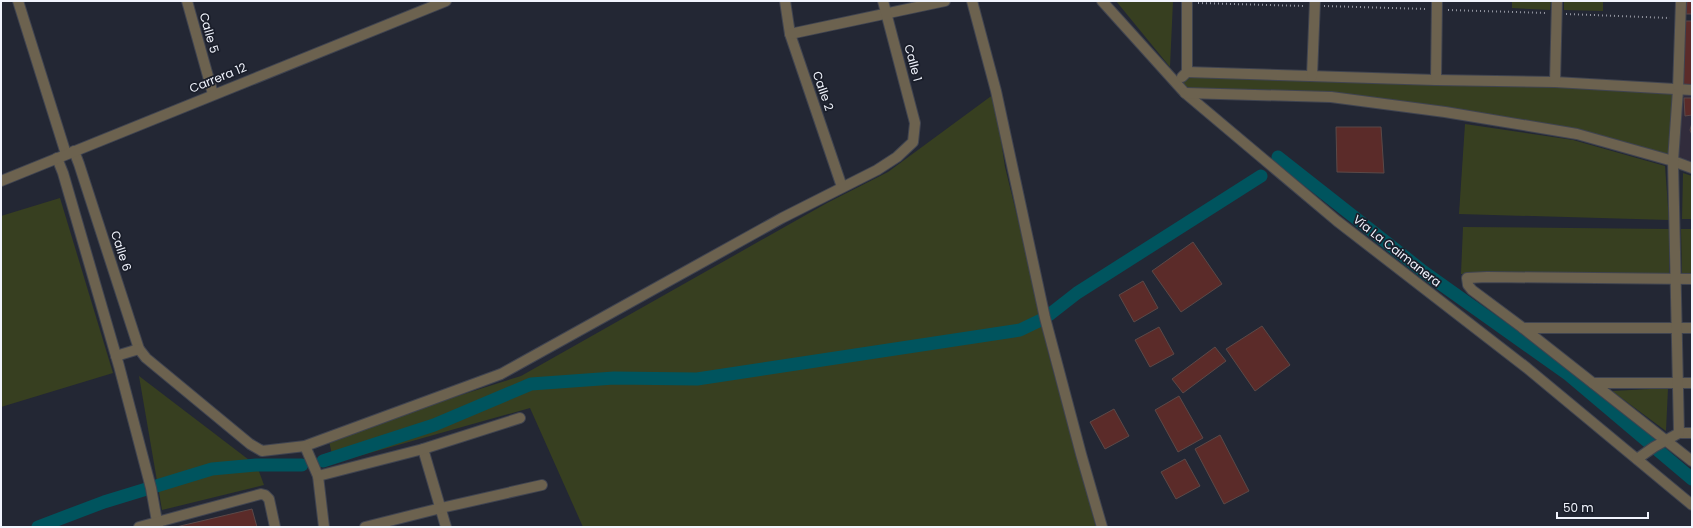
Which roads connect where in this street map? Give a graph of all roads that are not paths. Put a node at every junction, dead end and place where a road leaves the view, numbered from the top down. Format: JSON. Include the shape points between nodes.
{"nodes":[{"id":1,"x":18,"y":1,"type":"edge"},
{"id":2,"x":187,"y":1,"type":"edge"},
{"id":3,"x":446,"y":1,"type":"edge"},
{"id":4,"x":785,"y":1,"type":"edge"},
{"id":5,"x":883,"y":1,"type":"edge"},
{"id":6,"x":945,"y":1,"type":"edge"},
{"id":7,"x":972,"y":1,"type":"edge"},
{"id":8,"x":1102,"y":1,"type":"edge"},
{"id":9,"x":1187,"y":1,"type":"edge"},
{"id":10,"x":1314,"y":1,"type":"edge"},
{"id":11,"x":1437,"y":1,"type":"edge"},
{"id":12,"x":1556,"y":1,"type":"edge"},
{"id":13,"x":1681,"y":1,"type":"edge"},
{"id":14,"x":432,"y":3,"type":"edge"},
{"id":15,"x":887,"y":14,"type":"junction"},
{"id":16,"x":790,"y":34,"type":"junction"},
{"id":17,"x":1187,"y":72,"type":"junction"},
{"id":18,"x":1312,"y":76,"type":"junction"},
{"id":19,"x":1436,"y":80,"type":"junction"},
{"id":20,"x":1555,"y":82,"type":"junction"},
{"id":21,"x":1175,"y":83,"type":"junction"},
{"id":22,"x":1678,"y":90,"type":"junction"},
{"id":23,"x":1692,"y":90,"type":"edge"},
{"id":24,"x":1185,"y":93,"type":"junction"},
{"id":25,"x":213,"y":94,"type":"junction"},
{"id":26,"x":915,"y":132,"type":"joint"},
{"id":27,"x":65,"y":154,"type":"junction"},
{"id":28,"x":1673,"y":161,"type":"junction"},
{"id":29,"x":1692,"y":168,"type":"edge"},
{"id":30,"x":1,"y":181,"type":"edge"},
{"id":31,"x":842,"y":187,"type":"junction"},
{"id":32,"x":1676,"y":279,"type":"junction"},
{"id":33,"x":1692,"y":279,"type":"edge"},
{"id":34,"x":1523,"y":328,"type":"junction"},
{"id":35,"x":1677,"y":328,"type":"junction"},
{"id":36,"x":1692,"y":328,"type":"edge"},
{"id":37,"x":139,"y":350,"type":"junction"},
{"id":38,"x":116,"y":356,"type":"junction"},
{"id":39,"x":1593,"y":383,"type":"junction"},
{"id":40,"x":1678,"y":383,"type":"junction"},
{"id":41,"x":1692,"y":383,"type":"edge"},
{"id":42,"x":520,"y":418,"type":"dead end"},
{"id":43,"x":1679,"y":433,"type":"junction"},
{"id":44,"x":1692,"y":433,"type":"edge"},
{"id":45,"x":1666,"y":440,"type":"junction"},
{"id":46,"x":305,"y":446,"type":"junction"},
{"id":47,"x":423,"y":448,"type":"junction"},
{"id":48,"x":1637,"y":459,"type":"junction"},
{"id":49,"x":1692,"y":461,"type":"edge"},
{"id":50,"x":318,"y":476,"type":"junction"},
{"id":51,"x":542,"y":486,"type":"dead end"},
{"id":52,"x":1692,"y":505,"type":"edge"},
{"id":53,"x":441,"y":508,"type":"junction"},
{"id":54,"x":157,"y":524,"type":"edge"},
{"id":55,"x":139,"y":527,"type":"edge"},
{"id":56,"x":275,"y":527,"type":"edge"},
{"id":57,"x":324,"y":527,"type":"edge"},
{"id":58,"x":365,"y":527,"type":"edge"},
{"id":59,"x":446,"y":527,"type":"edge"},
{"id":60,"x":1102,"y":527,"type":"edge"}],
"edges":[{"from":1,"to":27,"type":"street","name":"Calle 6"},
{"from":2,"to":25,"type":"street","name":"Calle 5"},
{"from":3,"to":14,"type":"street","name":"Carrera 12"},
{"from":4,"to":16,"type":"street","name":"Calle 2"},
{"from":5,"to":15,"type":"street","name":"Calle 1"},
{"from":6,"to":15,"type":"street"},
{"from":7,"to":60,"type":"street","via":[[996,91],[1046,318]]},
{"from":8,"to":21,"type":"street","name":"Vía La Caimanera"},
{"from":9,"to":17,"type":"street"},
{"from":10,"to":18,"type":"street"},
{"from":11,"to":19,"type":"street"},
{"from":12,"to":20,"type":"street"},
{"from":13,"to":22,"type":"street"},
{"from":14,"to":25,"type":"street","name":"Carrera 12"},
{"from":15,"to":16,"type":"street"},
{"from":15,"to":26,"type":"street","name":"Calle 1","via":[[915,123]]},
{"from":16,"to":31,"type":"street","name":"Calle 2"},
{"from":17,"to":18,"type":"street"},
{"from":17,"to":21,"type":"street"},
{"from":18,"to":19,"type":"street"},
{"from":19,"to":20,"type":"street"},
{"from":20,"to":22,"type":"street"},
{"from":21,"to":24,"type":"street","name":"Vía La Caimanera"},
{"from":22,"to":23,"type":"street"},
{"from":22,"to":28,"type":"street"},
{"from":24,"to":28,"type":"street","via":[[1331,97],[1445,112],[1577,134]]},
{"from":24,"to":48,"type":"street","name":"Vía La Caimanera","via":[[1337,221],[1527,368]]},
{"from":25,"to":27,"type":"street","name":"Carrera 12"},
{"from":26,"to":31,"type":"street","name":"Calle 6","via":[[913,142],[897,157]]},
{"from":27,"to":30,"type":"street","name":"Carrera 12"},
{"from":27,"to":37,"type":"street","name":"Calle 6","via":[[79,164]]},
{"from":27,"to":38,"type":"street","via":[[63,173]]},
{"from":28,"to":29,"type":"street"},
{"from":28,"to":32,"type":"street"},
{"from":31,"to":46,"type":"street","name":"Calle 6","via":[[501,374]]},
{"from":32,"to":33,"type":"street"},
{"from":32,"to":34,"type":"street","via":[[1467,278],[1472,290]]},
{"from":32,"to":35,"type":"street"},
{"from":34,"to":35,"type":"street"},
{"from":34,"to":39,"type":"street"},
{"from":35,"to":36,"type":"street"},
{"from":35,"to":40,"type":"street"},
{"from":37,"to":38,"type":"street"},
{"from":37,"to":46,"type":"street","name":"Calle 6","via":[[250,444],[262,450]]},
{"from":38,"to":54,"type":"street","via":[[151,488]]},
{"from":39,"to":40,"type":"street"},
{"from":39,"to":45,"type":"street"},
{"from":40,"to":41,"type":"street"},
{"from":40,"to":43,"type":"street"},
{"from":42,"to":47,"type":"street"},
{"from":43,"to":44,"type":"street"},
{"from":43,"to":45,"type":"street"},
{"from":45,"to":48,"type":"street"},
{"from":45,"to":49,"type":"street"},
{"from":46,"to":50,"type":"street"},
{"from":47,"to":50,"type":"street"},
{"from":47,"to":53,"type":"street"},
{"from":48,"to":52,"type":"street","name":"Vía La Caimanera"},
{"from":50,"to":57,"type":"street"},
{"from":51,"to":53,"type":"street"},
{"from":53,"to":58,"type":"street"},
{"from":53,"to":59,"type":"street"},
{"from":54,"to":55,"type":"street"},
{"from":54,"to":56,"type":"street","via":[[261,494],[268,499]]}]}
